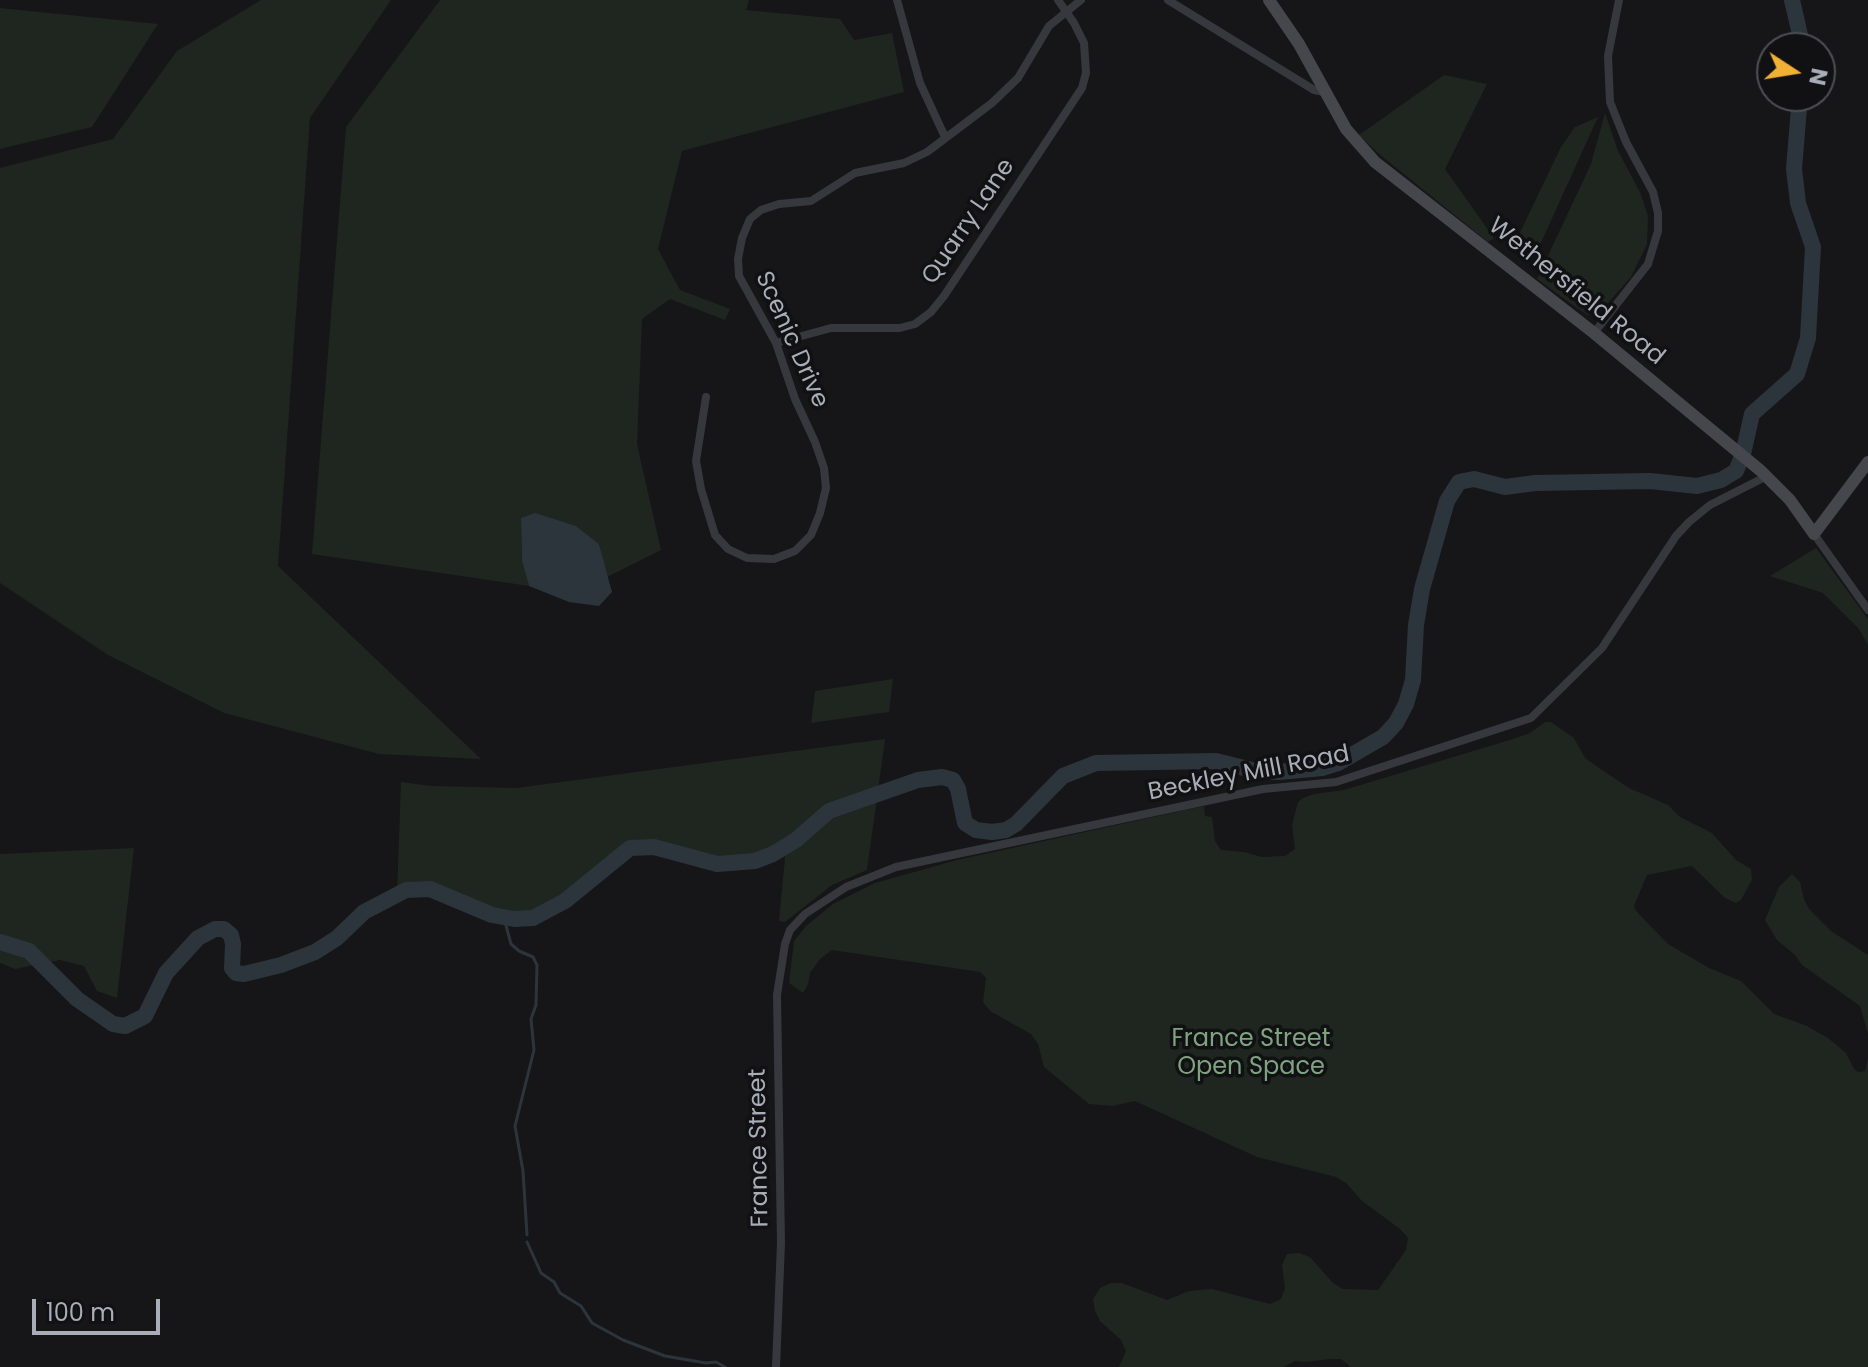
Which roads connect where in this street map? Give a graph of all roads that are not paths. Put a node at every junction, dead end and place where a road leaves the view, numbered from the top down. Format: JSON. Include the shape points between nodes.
{"nodes":[{"id":1,"x":897,"y":0,"type":"edge"},
{"id":2,"x":1058,"y":0,"type":"edge"},
{"id":3,"x":1081,"y":0,"type":"edge"},
{"id":4,"x":1168,"y":0,"type":"edge"},
{"id":5,"x":1269,"y":0,"type":"edge"},
{"id":6,"x":1619,"y":0,"type":"edge"},
{"id":7,"x":1066,"y":11,"type":"junction"},
{"id":8,"x":1324,"y":92,"type":"junction"},
{"id":9,"x":945,"y":137,"type":"junction"},
{"id":10,"x":1594,"y":333,"type":"junction"},
{"id":11,"x":776,"y":343,"type":"junction"},
{"id":12,"x":706,"y":397,"type":"dead end"},
{"id":13,"x":1868,"y":462,"type":"edge"},
{"id":14,"x":1767,"y":476,"type":"junction"},
{"id":15,"x":1814,"y":534,"type":"junction"},
{"id":16,"x":1868,"y":610,"type":"edge"},
{"id":17,"x":790,"y":930,"type":"joint"},
{"id":18,"x":776,"y":1367,"type":"edge"}],
"edges":[{"from":1,"to":9,"type":"street","via":[[920,83]]},
{"from":2,"to":7,"type":"street","name":"Quarry Lane"},
{"from":3,"to":7,"type":"street","name":"Scenic Drive"},
{"from":4,"to":8,"type":"street"},
{"from":5,"to":8,"type":"street","name":"Wethersfield Road"},
{"from":6,"to":10,"type":"street","via":[[1608,56],[1610,102],[1653,192],[1658,231],[1648,264]]},
{"from":7,"to":9,"type":"street","name":"Scenic Drive","via":[[1049,26],[1018,78]]},
{"from":7,"to":11,"type":"street","name":"Quarry Lane","via":[[1084,43],[1082,88],[931,312],[900,328],[831,328]]},
{"from":8,"to":10,"type":"street","name":"Wethersfield Road","via":[[1346,129],[1375,162]]},
{"from":9,"to":11,"type":"street","name":"Scenic Drive","via":[[917,158],[855,173],[811,201],[779,204],[750,219],[742,238],[739,276]]},
{"from":10,"to":14,"type":"street","name":"Wethersfield Road"},
{"from":11,"to":12,"type":"street","name":"Scenic Drive","via":[[825,476],[820,513],[811,535],[795,551],[774,559],[747,558],[715,535],[696,461]]},
{"from":13,"to":15,"type":"street"},
{"from":14,"to":15,"type":"street","name":"Wethersfield Road"},
{"from":14,"to":17,"type":"street","name":"Beckley Mill Road","via":[[1689,522],[1602,648],[1531,718],[1336,782],[1263,789],[896,867],[846,887]]},
{"from":15,"to":16,"type":"street","name":"Wethersfield Road"},
{"from":17,"to":18,"type":"street","name":"France Street","via":[[777,995],[781,1243]]}]}
